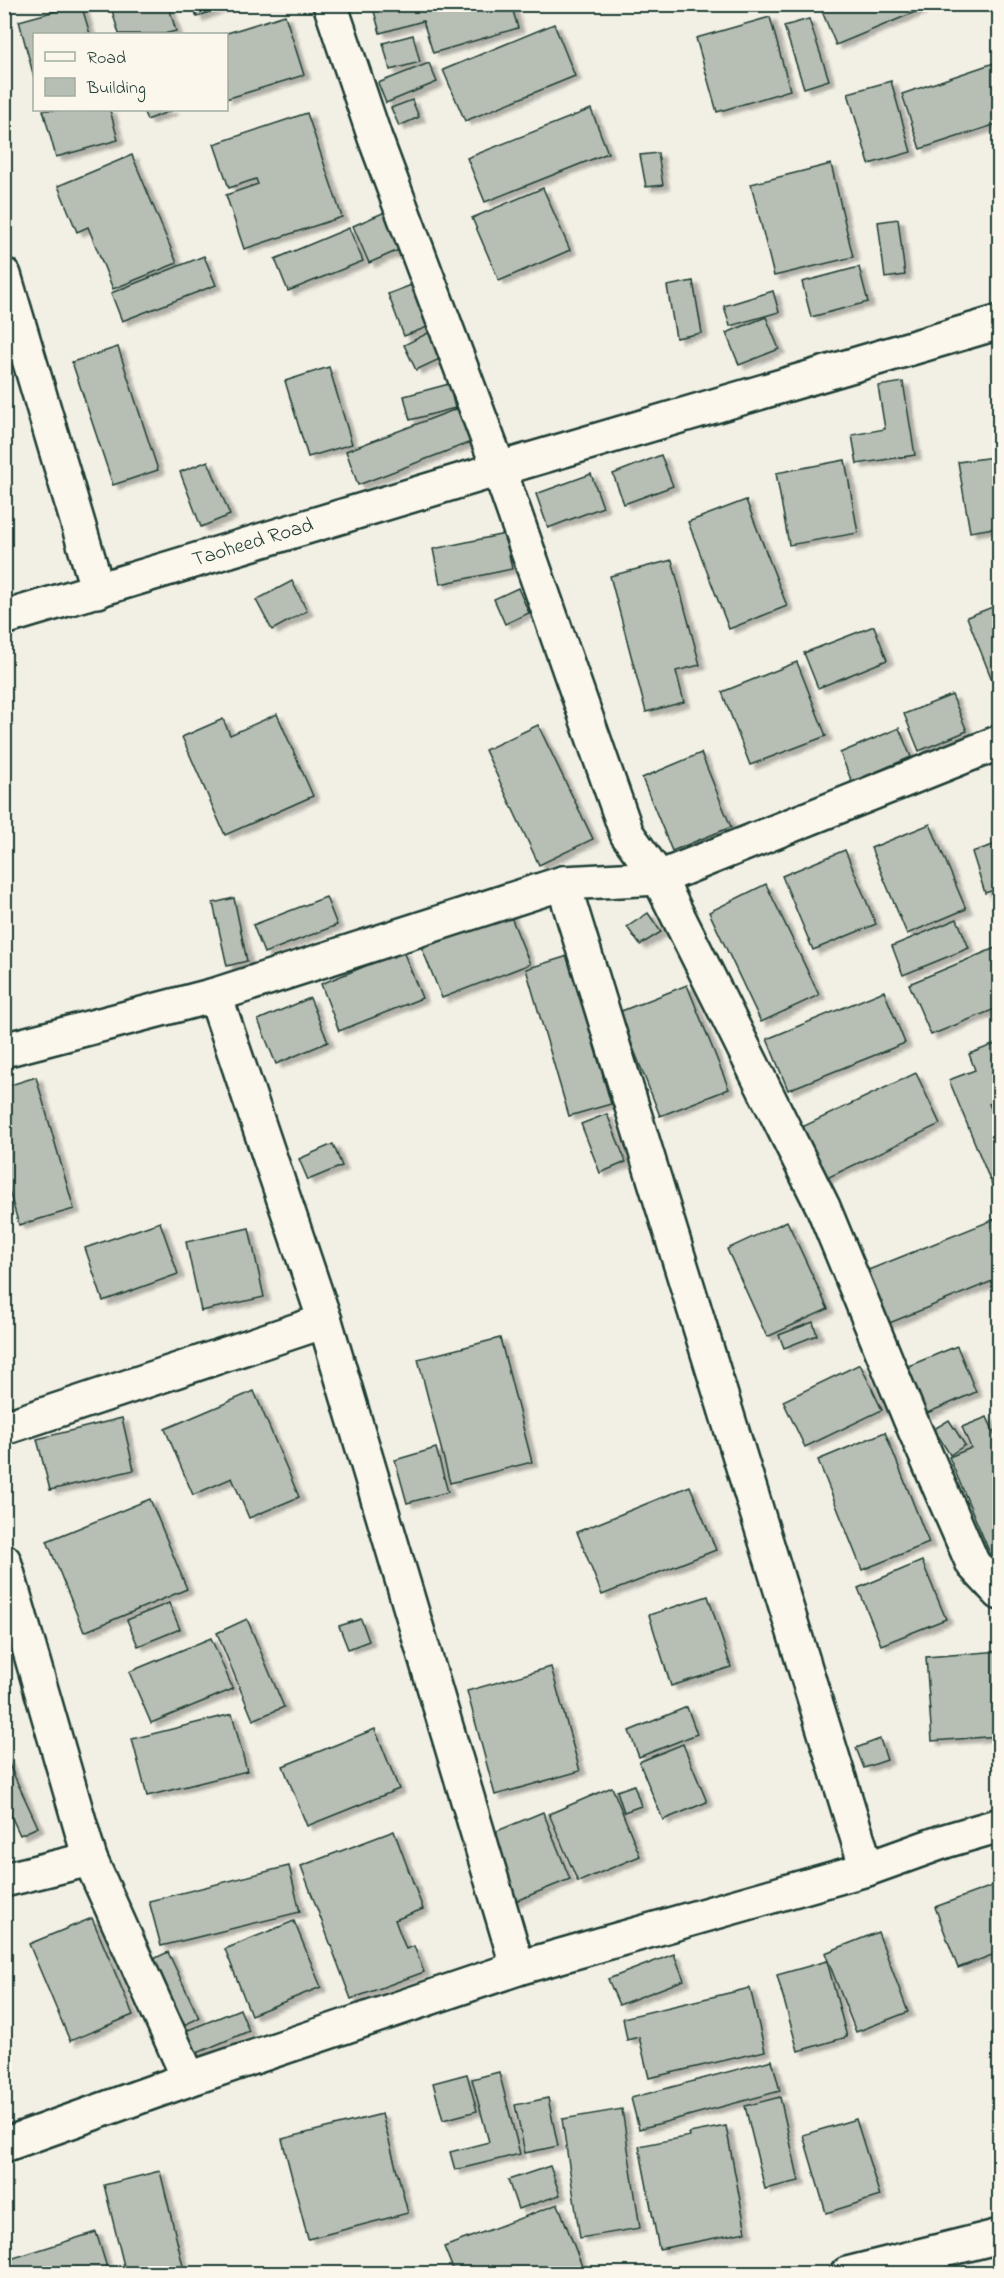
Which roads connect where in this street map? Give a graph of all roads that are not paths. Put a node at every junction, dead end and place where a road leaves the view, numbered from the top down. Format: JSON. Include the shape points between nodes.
{"nodes":[{"id":1,"x":330,"y":4,"type":"edge"},
{"id":2,"x":4,"y":275,"type":"edge"},
{"id":3,"x":999,"y":322,"type":"edge"},
{"id":4,"x":499,"y":469,"type":"junction"},
{"id":5,"x":98,"y":591,"type":"junction"},
{"id":6,"x":4,"y":618,"type":"edge"},
{"id":7,"x":999,"y":742,"type":"edge"},
{"id":8,"x":659,"y":878,"type":"junction"},
{"id":9,"x":563,"y":883,"type":"junction"},
{"id":10,"x":215,"y":994,"type":"junction"},
{"id":11,"x":4,"y":1050,"type":"edge"},
{"id":12,"x":325,"y":1321,"type":"junction"},
{"id":13,"x":4,"y":1428,"type":"edge"},
{"id":14,"x":4,"y":1561,"type":"edge"},
{"id":15,"x":999,"y":1593,"type":"edge"},
{"id":16,"x":999,"y":1825,"type":"edge"},
{"id":17,"x":90,"y":1859,"type":"junction"},
{"id":18,"x":867,"y":1869,"type":"junction"},
{"id":19,"x":4,"y":1880,"type":"edge"},
{"id":20,"x":518,"y":1968,"type":"junction"},
{"id":21,"x":189,"y":2079,"type":"junction"},
{"id":22,"x":4,"y":2145,"type":"edge"},
{"id":23,"x":999,"y":2236,"type":"edge"},
{"id":24,"x":847,"y":2274,"type":"edge"}],
"edges":[{"from":1,"to":4,"type":"street","via":[[375,138]]},
{"from":2,"to":5,"type":"street"},
{"from":3,"to":4,"type":"street","name":"Taoheed Road"},
{"from":4,"to":5,"type":"street","name":"Taoheed Road"},
{"from":4,"to":8,"type":"street","via":[[627,834]]},
{"from":5,"to":6,"type":"street","name":"Taoheed Road"},
{"from":7,"to":8,"type":"street"},
{"from":8,"to":9,"type":"street"},
{"from":8,"to":15,"type":"street","via":[[823,1207],[973,1564]]},
{"from":9,"to":10,"type":"street"},
{"from":9,"to":18,"type":"street"},
{"from":10,"to":11,"type":"street"},
{"from":10,"to":12,"type":"street"},
{"from":12,"to":13,"type":"street"},
{"from":12,"to":20,"type":"street"},
{"from":14,"to":17,"type":"street"},
{"from":16,"to":18,"type":"street"},
{"from":17,"to":19,"type":"street"},
{"from":17,"to":21,"type":"street"},
{"from":18,"to":20,"type":"street"},
{"from":20,"to":21,"type":"street"},
{"from":21,"to":22,"type":"street"},
{"from":23,"to":24,"type":"street"}]}
